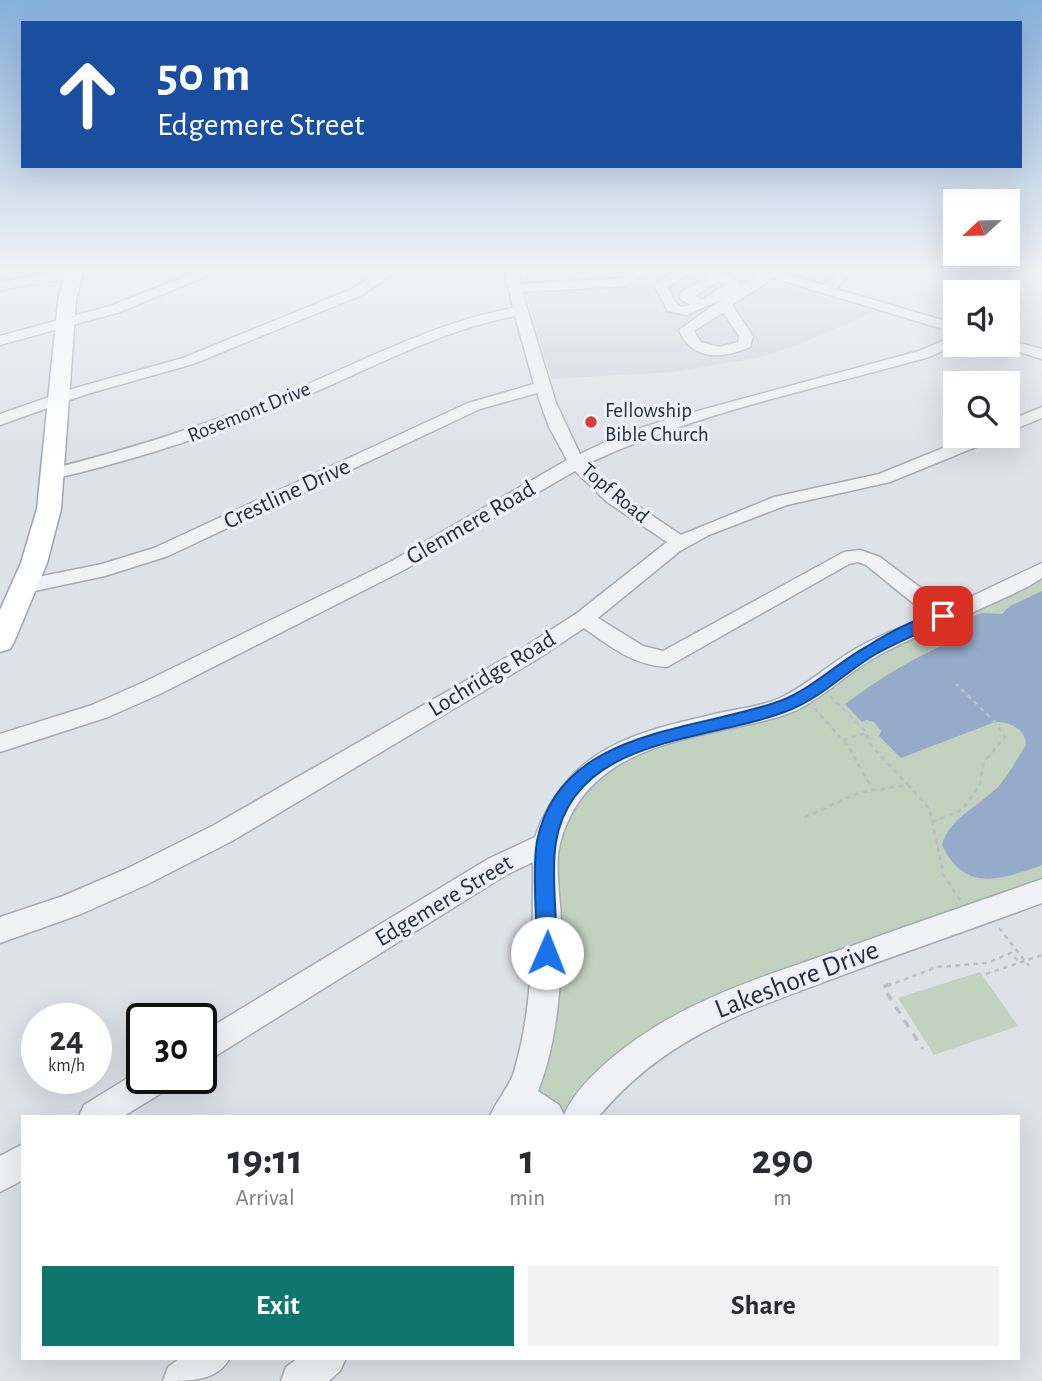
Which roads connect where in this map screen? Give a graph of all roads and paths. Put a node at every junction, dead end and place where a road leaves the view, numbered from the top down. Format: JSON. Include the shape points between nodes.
{"nodes":[{"id":1,"x":64,"y":336,"type":"edge"},
{"id":2,"x":249,"y":336,"type":"edge"},
{"id":3,"x":431,"y":336,"type":"edge"},
{"id":4,"x":529,"y":336,"type":"edge"},
{"id":5,"x":943,"y":345,"type":"edge"},
{"id":6,"x":1020,"y":348,"type":"edge"},
{"id":7,"x":1042,"y":354,"type":"edge"},
{"id":8,"x":544,"y":387,"type":"junction"},
{"id":9,"x":60,"y":398,"type":"junction"},
{"id":10,"x":1042,"y":412,"type":"edge"},
{"id":11,"x":0,"y":420,"type":"edge"},
{"id":12,"x":1020,"y":422,"type":"edge"},
{"id":13,"x":958,"y":448,"type":"edge"},
{"id":14,"x":577,"y":462,"type":"junction"},
{"id":15,"x":53,"y":474,"type":"junction"},
{"id":16,"x":681,"y":543,"type":"junction"},
{"id":17,"x":1042,"y":569,"type":"edge"},
{"id":18,"x":24,"y":586,"type":"junction"},
{"id":19,"x":943,"y":616,"type":"junction"},
{"id":20,"x":584,"y":618,"type":"junction"},
{"id":21,"x":0,"y":642,"type":"edge"},
{"id":22,"x":956,"y":684,"type":"dead end"},
{"id":23,"x":811,"y":692,"type":"junction"},
{"id":24,"x":867,"y":733,"type":"junction"},
{"id":25,"x":841,"y":740,"type":"junction"},
{"id":26,"x":0,"y":743,"type":"edge"},
{"id":27,"x":908,"y":785,"type":"junction"},
{"id":28,"x":873,"y":790,"type":"junction"},
{"id":29,"x":805,"y":817,"type":"dead end"},
{"id":30,"x":932,"y":822,"type":"junction"},
{"id":31,"x":546,"y":844,"type":"junction"},
{"id":32,"x":1042,"y":891,"type":"edge"},
{"id":33,"x":984,"y":921,"type":"junction"},
{"id":34,"x":0,"y":930,"type":"edge"},
{"id":35,"x":1042,"y":955,"type":"edge"},
{"id":36,"x":1022,"y":961,"type":"junction"},
{"id":37,"x":1029,"y":966,"type":"dead end"},
{"id":38,"x":986,"y":974,"type":"dead end"},
{"id":39,"x":217,"y":1040,"type":"edge"},
{"id":40,"x":923,"y":1049,"type":"dead end"},
{"id":41,"x":131,"y":1094,"type":"edge"},
{"id":42,"x":512,"y":1107,"type":"edge"},
{"id":43,"x":97,"y":1115,"type":"edge"},
{"id":44,"x":544,"y":1115,"type":"edge"},
{"id":45,"x":581,"y":1115,"type":"edge"},
{"id":46,"x":21,"y":1162,"type":"edge"},
{"id":47,"x":0,"y":1175,"type":"edge"},
{"id":48,"x":208,"y":1360,"type":"edge"},
{"id":49,"x":325,"y":1360,"type":"edge"},
{"id":50,"x":182,"y":1381,"type":"edge"},
{"id":51,"x":300,"y":1381,"type":"edge"}],
"edges":[{"from":1,"to":9,"type":"main road"},
{"from":2,"to":9,"type":"street","via":[[201,356]]},
{"from":3,"to":15,"type":"street","name":"Rosemont Drive","via":[[155,449]]},
{"from":4,"to":8,"type":"street","name":"Topf Road"},
{"from":5,"to":14,"type":"street","name":"Glenmere Road","via":[[649,431]]},
{"from":6,"to":7,"type":"street"},
{"from":8,"to":14,"type":"street","name":"Topf Road","via":[[557,426]]},
{"from":8,"to":18,"type":"street","name":"Crestline Drive","via":[[474,405],[161,552],[89,574]]},
{"from":9,"to":11,"type":"street"},
{"from":9,"to":15,"type":"main road"},
{"from":10,"to":12,"type":"street"},
{"from":13,"to":16,"type":"street","name":"Lochridge Road","via":[[884,478],[756,508]]},
{"from":14,"to":16,"type":"street","name":"Topf Road","via":[[616,500]]},
{"from":14,"to":26,"type":"street","name":"Glenmere Road","via":[[397,566],[152,688],[88,715]]},
{"from":15,"to":18,"type":"main road","via":[[43,532]]},
{"from":16,"to":20,"type":"street","name":"Lochridge Road"},
{"from":17,"to":19,"type":"street"},
{"from":18,"to":21,"type":"main road"},
{"from":19,"to":20,"type":"street","via":[[873,561],[860,556],[844,558],[667,659],[640,653]]},
{"from":19,"to":23,"type":"street","via":[[871,650]]},
{"from":20,"to":34,"type":"street","name":"Lochridge Road","via":[[223,833],[136,877]]},
{"from":22,"to":30,"type":"path","via":[[1005,737],[984,762],[979,785],[962,810]]},
{"from":23,"to":24,"type":"path"},
{"from":23,"to":25,"type":"path"},
{"from":23,"to":31,"type":"street","via":[[771,710],[671,735],[609,757],[568,793],[552,818]]},
{"from":24,"to":25,"type":"path"},
{"from":24,"to":27,"type":"path","via":[[869,743]]},
{"from":25,"to":28,"type":"path","via":[[861,764]]},
{"from":27,"to":28,"type":"path"},
{"from":27,"to":30,"type":"path","via":[[929,808]]},
{"from":28,"to":29,"type":"path"},
{"from":30,"to":33,"type":"path","via":[[944,876]]},
{"from":31,"to":39,"type":"street","name":"Edgemere Street","via":[[497,867]]},
{"from":31,"to":42,"type":"street","via":[[546,967],[531,1069]]},
{"from":32,"to":33,"type":"street","name":"Lakeshore Drive"},
{"from":33,"to":36,"type":"path"},
{"from":33,"to":45,"type":"street","name":"Lakeshore Drive","via":[[822,969],[687,1023],[618,1075]]},
{"from":35,"to":36,"type":"path"},
{"from":36,"to":37,"type":"path"},
{"from":36,"to":38,"type":"path"},
{"from":36,"to":40,"type":"path","via":[[1012,953],[986,963],[937,967],[883,987]]},
{"from":41,"to":43,"type":"street"},
{"from":42,"to":44,"type":"street"},
{"from":46,"to":47,"type":"street"},
{"from":48,"to":50,"type":"street"},
{"from":49,"to":51,"type":"street"}]}
